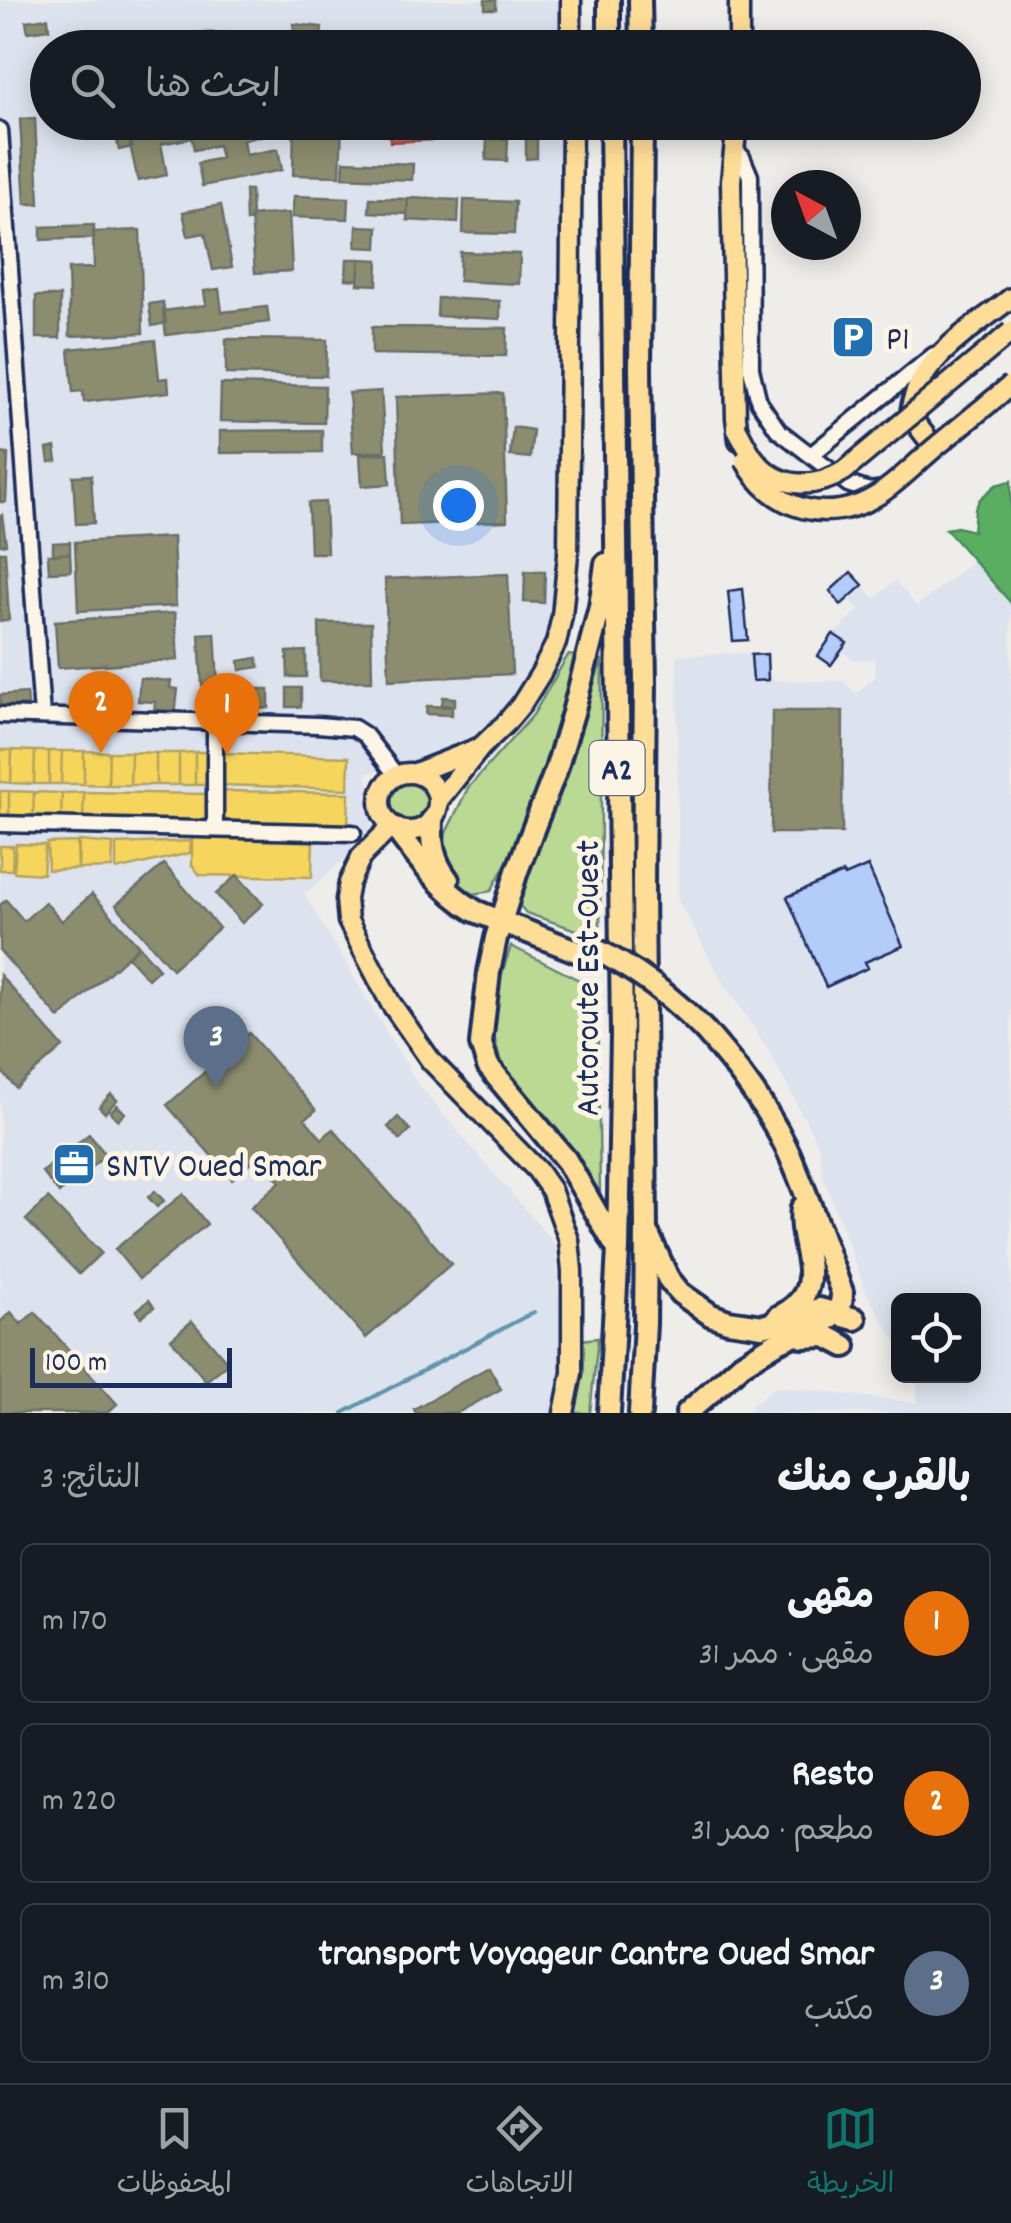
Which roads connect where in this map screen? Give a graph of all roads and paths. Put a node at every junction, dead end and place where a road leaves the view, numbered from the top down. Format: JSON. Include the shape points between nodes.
{"nodes":[{"id":1,"x":571,"y":0,"type":"edge"},
{"id":2,"x":608,"y":0,"type":"edge"},
{"id":3,"x":640,"y":0,"type":"edge"},
{"id":4,"x":739,"y":0,"type":"edge"},
{"id":5,"x":571,"y":30,"type":"edge"},
{"id":6,"x":609,"y":30,"type":"edge"},
{"id":7,"x":641,"y":30,"type":"edge"},
{"id":8,"x":740,"y":30,"type":"edge"},
{"id":9,"x":0,"y":130,"type":"edge"},
{"id":10,"x":572,"y":140,"type":"edge"},
{"id":11,"x":610,"y":140,"type":"edge"},
{"id":12,"x":642,"y":140,"type":"edge"},
{"id":13,"x":735,"y":140,"type":"edge"},
{"id":14,"x":734,"y":150,"type":"junction"},
{"id":15,"x":1011,"y":295,"type":"edge"},
{"id":16,"x":1011,"y":332,"type":"edge"},
{"id":17,"x":1011,"y":385,"type":"edge"},
{"id":18,"x":910,"y":416,"type":"junction"},
{"id":19,"x":738,"y":436,"type":"junction"},
{"id":20,"x":934,"y":448,"type":"junction"},
{"id":21,"x":810,"y":455,"type":"junction"},
{"id":22,"x":616,"y":498,"type":"junction"},
{"id":23,"x":0,"y":715,"type":"edge"},
{"id":24,"x":42,"y":716,"type":"junction"},
{"id":25,"x":214,"y":721,"type":"junction"},
{"id":26,"x":481,"y":747,"type":"junction"},
{"id":27,"x":406,"y":774,"type":"junction"},
{"id":28,"x":435,"y":810,"type":"junction"},
{"id":29,"x":0,"y":824,"type":"edge"},
{"id":30,"x":393,"y":827,"type":"junction"},
{"id":31,"x":214,"y":829,"type":"junction"},
{"id":32,"x":352,"y":833,"type":"dead end"},
{"id":33,"x":502,"y":917,"type":"junction"},
{"id":34,"x":702,"y":1034,"type":"junction"},
{"id":35,"x":802,"y":1208,"type":"junction"},
{"id":36,"x":646,"y":1230,"type":"junction"},
{"id":37,"x":618,"y":1249,"type":"junction"},
{"id":38,"x":845,"y":1317,"type":"junction"},
{"id":39,"x":746,"y":1324,"type":"junction"},
{"id":40,"x":776,"y":1343,"type":"junction"},
{"id":41,"x":845,"y":1346,"type":"dead end"},
{"id":42,"x":564,"y":1413,"type":"edge"},
{"id":43,"x":609,"y":1413,"type":"edge"},
{"id":44,"x":640,"y":1413,"type":"edge"},
{"id":45,"x":686,"y":1413,"type":"edge"}],
"edges":[{"from":1,"to":5,"type":"main road"},
{"from":2,"to":6,"type":"highway"},
{"from":3,"to":7,"type":"highway"},
{"from":4,"to":8,"type":"main road"},
{"from":9,"to":24,"type":"street"},
{"from":10,"to":26,"type":"main road","via":[[567,588],[556,642],[541,673]]},
{"from":11,"to":22,"type":"highway","name":"Autoroute Est-Ouest","number":"A2"},
{"from":12,"to":36,"type":"highway","name":"Autoroute Est-Ouest","number":"A2"},
{"from":13,"to":14,"type":"main road"},
{"from":14,"to":19,"type":"main road"},
{"from":14,"to":21,"type":"street","via":[[750,176],[753,386],[767,417]]},
{"from":15,"to":18,"type":"main road","via":[[930,365]]},
{"from":15,"to":21,"type":"street"},
{"from":16,"to":18,"type":"main road","bridge":true},
{"from":17,"to":20,"type":"main road","bridge":true},
{"from":17,"to":21,"type":"street","via":[[883,490],[854,488]]},
{"from":18,"to":19,"type":"main road","bridge":true,"via":[[844,471],[805,484],[767,472]]},
{"from":18,"to":20,"type":"main road"},
{"from":19,"to":20,"type":"main road","bridge":true,"via":[[751,470],[769,491],[819,512],[871,499]]},
{"from":22,"to":33,"type":"highway","via":[[600,606],[573,713]]},
{"from":22,"to":37,"type":"highway","name":"Autoroute Est-Ouest","number":"A2"},
{"from":23,"to":24,"type":"street"},
{"from":24,"to":25,"type":"street"},
{"from":25,"to":27,"type":"street","via":[[354,728]]},
{"from":25,"to":31,"type":"street"},
{"from":26,"to":27,"type":"main road"},
{"from":26,"to":28,"type":"main road"},
{"from":27,"to":28,"type":"main road","via":[[432,783]]},
{"from":27,"to":30,"type":"main road","via":[[383,787],[380,804]]},
{"from":28,"to":30,"type":"main road","via":[[419,830]]},
{"from":28,"to":33,"type":"highway","via":[[432,848],[440,870],[468,898]]},
{"from":29,"to":31,"type":"street"},
{"from":30,"to":33,"type":"highway","via":[[442,887],[476,911]]},
{"from":30,"to":42,"type":"main road","via":[[361,856],[349,883],[348,922],[431,1062],[551,1190],[572,1271],[572,1373]]},
{"from":31,"to":32,"type":"street"},
{"from":33,"to":34,"type":"highway","bridge":true,"via":[[615,958],[686,1010]]},
{"from":33,"to":37,"type":"highway","via":[[482,1014],[488,1066],[566,1160]]},
{"from":34,"to":35,"type":"highway","via":[[779,1148]]},
{"from":34,"to":38,"type":"highway","via":[[751,1087],[787,1149],[842,1292]]},
{"from":35,"to":38,"type":"highway"},
{"from":35,"to":39,"type":"highway","via":[[810,1261],[802,1296],[786,1314]]},
{"from":36,"to":39,"type":"highway","via":[[680,1293],[711,1314]]},
{"from":36,"to":44,"type":"highway","name":"Autoroute Est-Ouest","number":"A2"},
{"from":37,"to":43,"type":"highway","name":"Autoroute Est-Ouest","number":"A2"},
{"from":38,"to":39,"type":"highway","via":[[816,1309],[771,1324]]},
{"from":38,"to":40,"type":"highway"},
{"from":40,"to":41,"type":"highway","via":[[819,1335]]},
{"from":40,"to":45,"type":"highway"}]}
